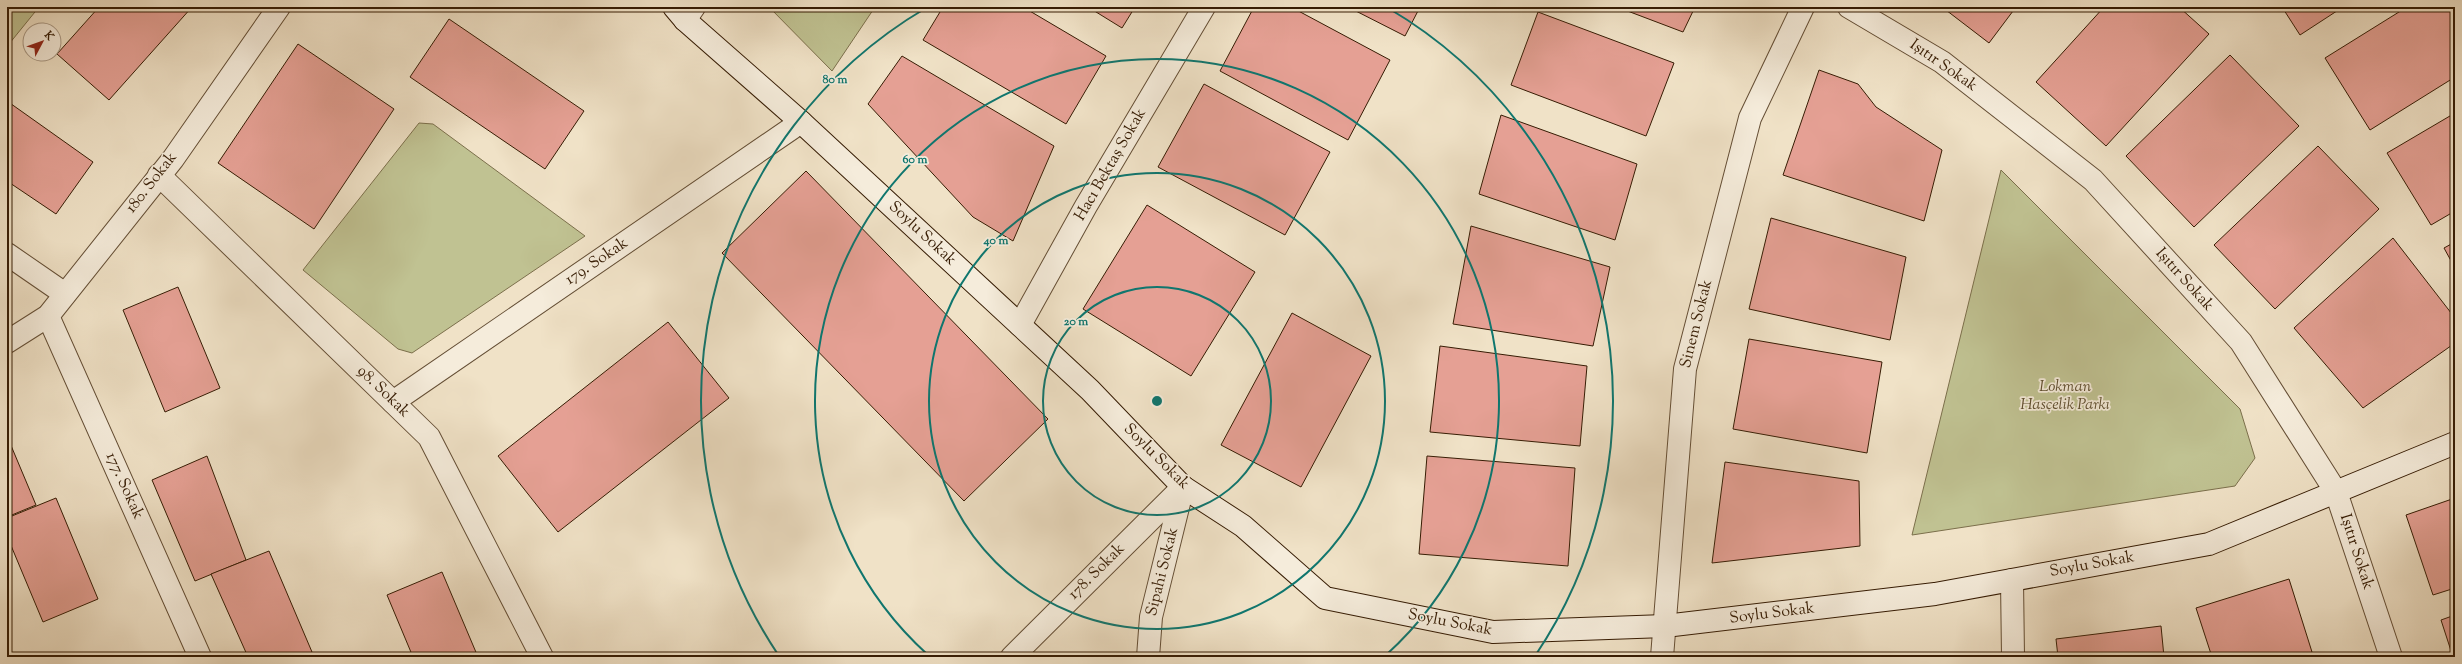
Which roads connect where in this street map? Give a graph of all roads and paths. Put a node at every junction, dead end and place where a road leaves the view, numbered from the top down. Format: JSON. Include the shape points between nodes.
{"nodes":[{"id":1,"x":279,"y":7,"type":"edge"},
{"id":2,"x":1204,"y":7,"type":"edge"},
{"id":3,"x":1803,"y":7,"type":"edge"},
{"id":4,"x":1849,"y":7,"type":"edge"},
{"id":5,"x":684,"y":11,"type":"edge"},
{"id":6,"x":801,"y":122,"type":"junction"},
{"id":7,"x":159,"y":175,"type":"junction"},
{"id":8,"x":7,"y":254,"type":"edge"},
{"id":9,"x":65,"y":294,"type":"junction"},
{"id":10,"x":48,"y":316,"type":"junction"},
{"id":11,"x":1020,"y":325,"type":"junction"},
{"id":12,"x":7,"y":342,"type":"edge"},
{"id":13,"x":393,"y":402,"type":"junction"},
{"id":14,"x":2455,"y":443,"type":"edge"},
{"id":15,"x":1184,"y":487,"type":"junction"},
{"id":16,"x":2336,"y":492,"type":"junction"},
{"id":17,"x":2012,"y":580,"type":"junction"},
{"id":18,"x":1664,"y":626,"type":"junction"},
{"id":19,"x":200,"y":657,"type":"edge"},
{"id":20,"x":542,"y":657,"type":"edge"},
{"id":21,"x":1012,"y":657,"type":"edge"},
{"id":22,"x":1148,"y":657,"type":"edge"},
{"id":23,"x":1662,"y":657,"type":"edge"},
{"id":24,"x":2013,"y":657,"type":"edge"},
{"id":25,"x":2391,"y":657,"type":"edge"}],
"edges":[{"from":1,"to":7,"type":"street","name":"180. Sokak"},
{"from":2,"to":11,"type":"street","name":"Hacı Bektaş Sokak","via":[[1086,206]]},
{"from":3,"to":18,"type":"street","name":"Sinem Sokak","via":[[1750,118],[1685,369]]},
{"from":4,"to":16,"type":"street","name":"Işıtır Sokak","via":[[1942,62],[2093,180],[2241,342]]},
{"from":5,"to":6,"type":"street","name":"Soylu Sokak"},
{"from":6,"to":11,"type":"street","name":"Soylu Sokak"},
{"from":6,"to":13,"type":"street","name":"179. Sokak"},
{"from":7,"to":9,"type":"street","name":"180. Sokak"},
{"from":7,"to":13,"type":"street","name":"98. Sokak"},
{"from":8,"to":9,"type":"street"},
{"from":9,"to":10,"type":"street","name":"180. Sokak"},
{"from":10,"to":12,"type":"street","name":"180. Sokak"},
{"from":10,"to":19,"type":"street","name":"177. Sokak"},
{"from":11,"to":15,"type":"street","name":"Soylu Sokak","via":[[1090,390]]},
{"from":13,"to":20,"type":"street","name":"98. Sokak","via":[[429,436]]},
{"from":14,"to":16,"type":"street","name":"Soylu Sokak"},
{"from":15,"to":18,"type":"street","name":"Soylu Sokak","via":[[1243,526],[1325,598],[1493,632]]},
{"from":15,"to":21,"type":"street","name":"178. Sokak"},
{"from":15,"to":22,"type":"street","name":"Sipahi Sokak","via":[[1151,617]]},
{"from":16,"to":17,"type":"street","name":"Soylu Sokak","via":[[2209,544]]},
{"from":16,"to":25,"type":"street","name":"Işıtır Sokak"},
{"from":17,"to":18,"type":"street","name":"Soylu Sokak","via":[[1935,594]]},
{"from":17,"to":24,"type":"street"},
{"from":18,"to":23,"type":"street","name":"Sinem Sokak"}]}
